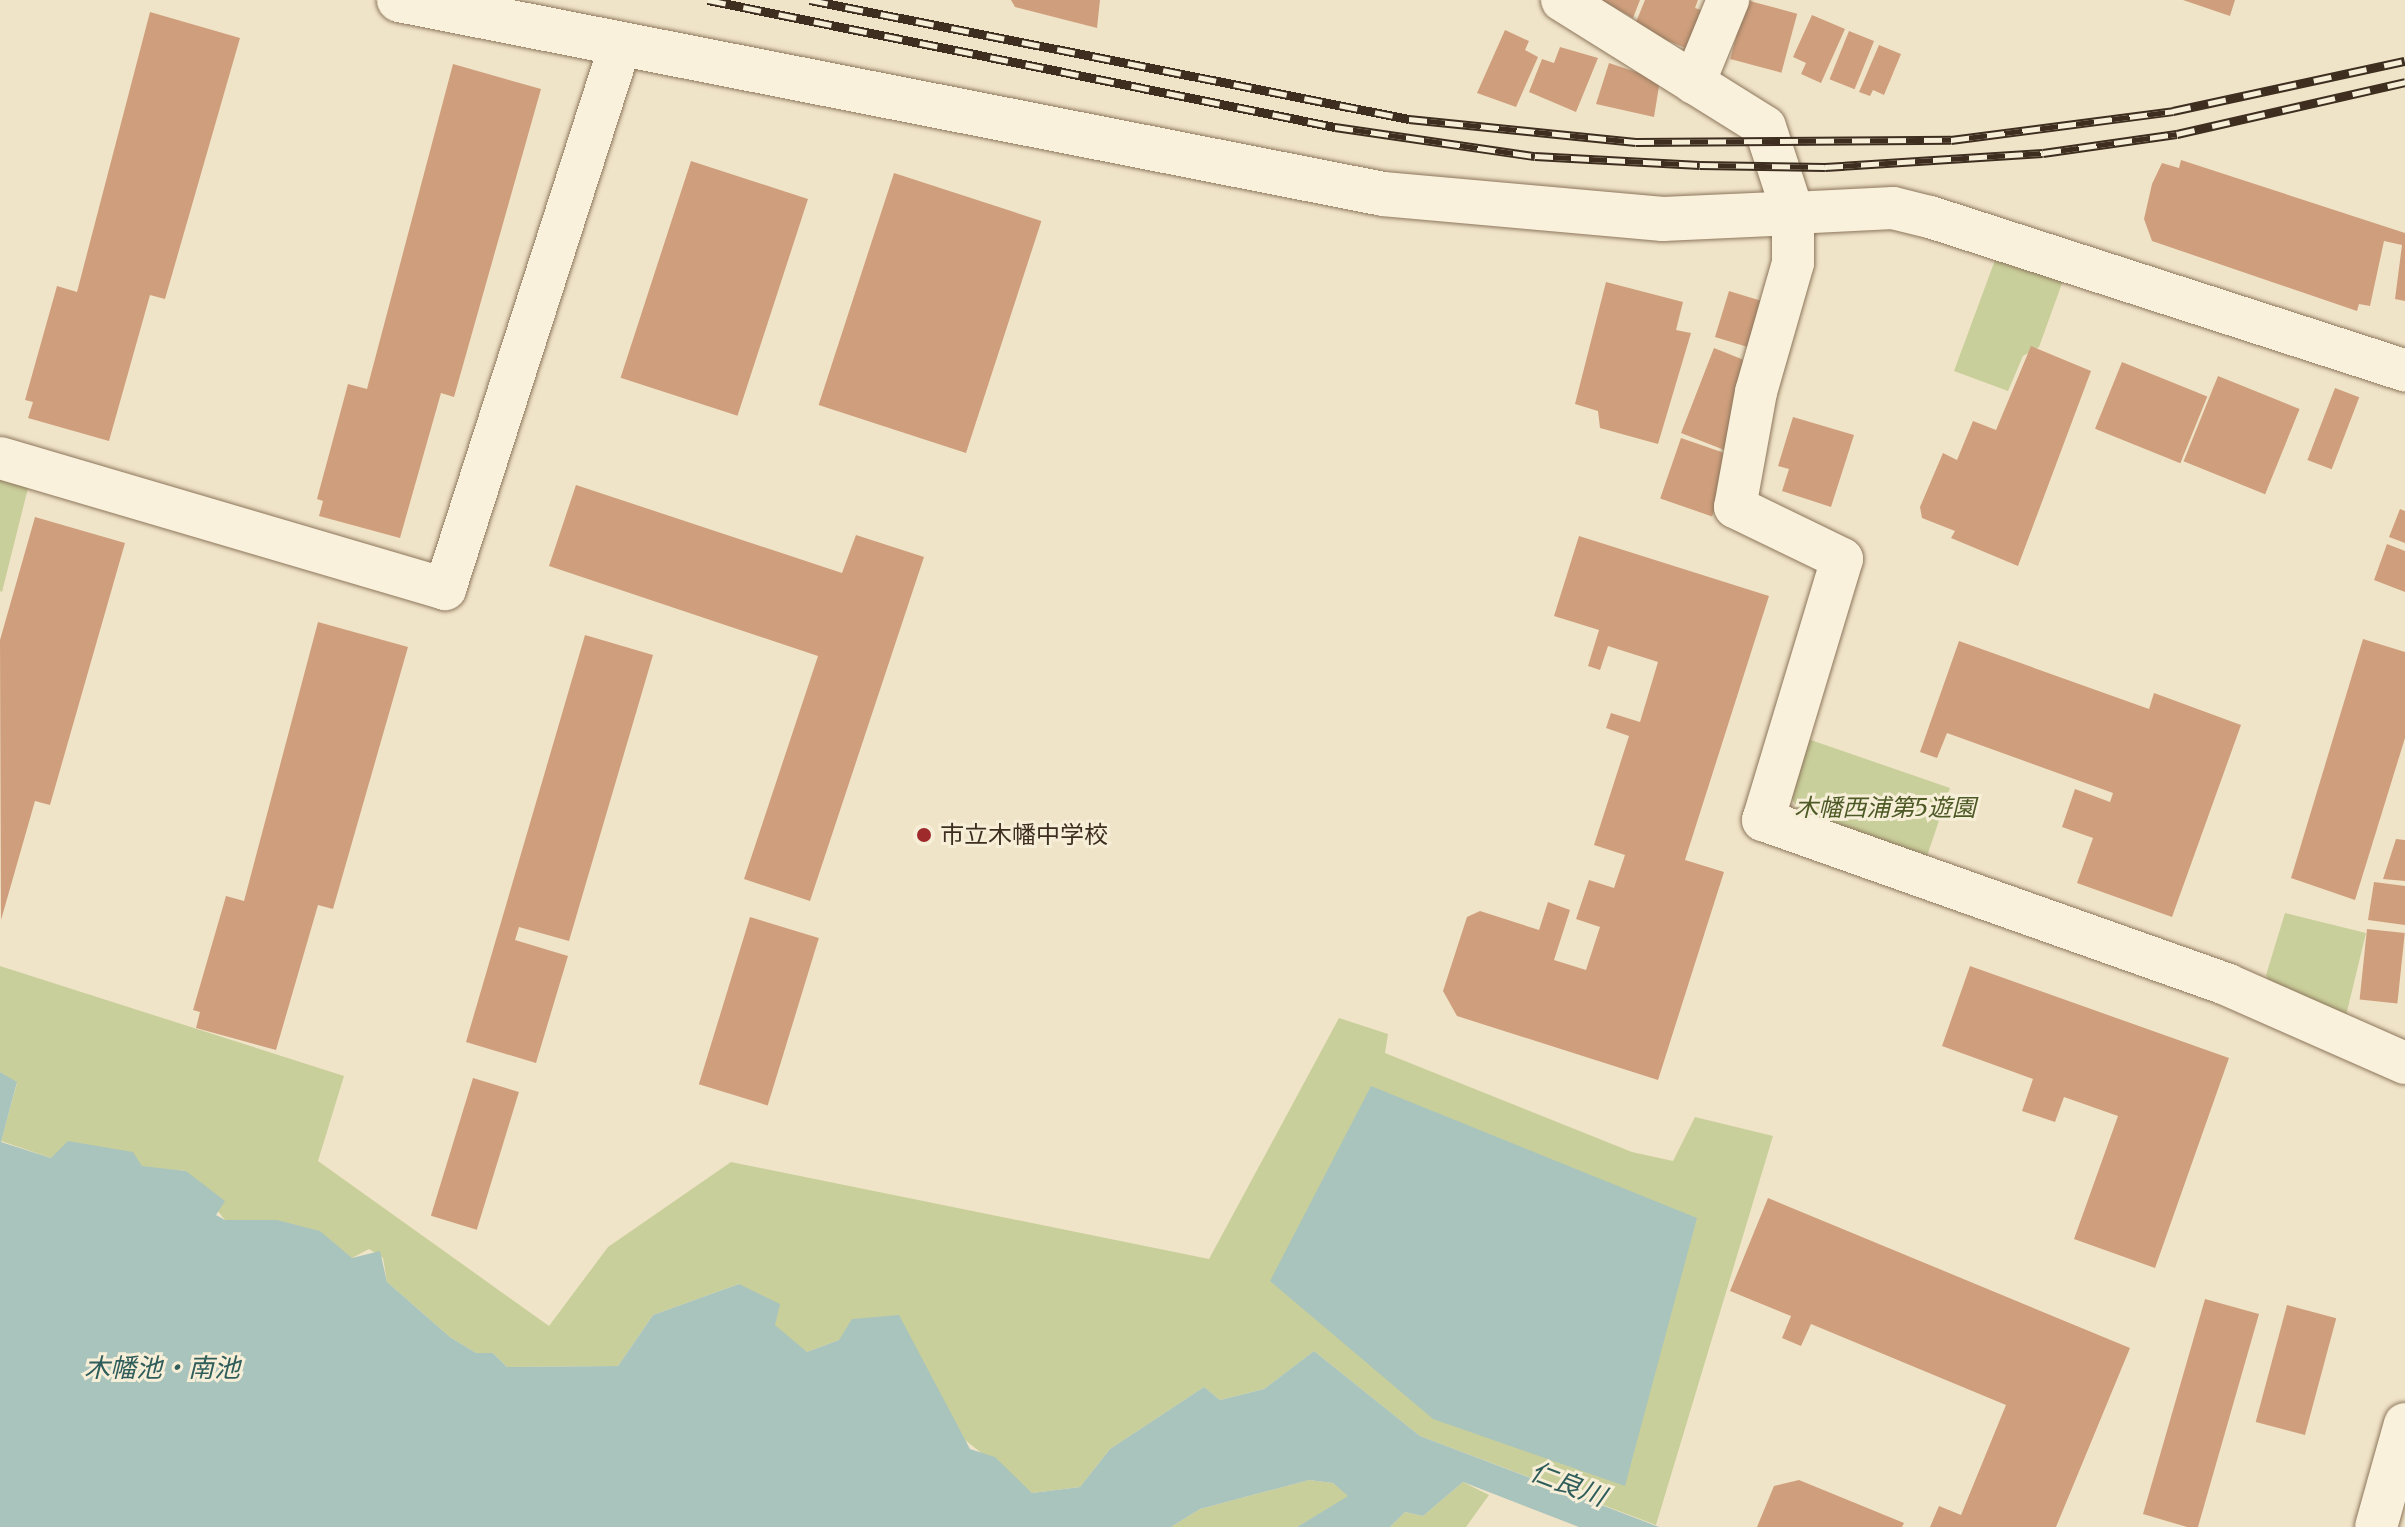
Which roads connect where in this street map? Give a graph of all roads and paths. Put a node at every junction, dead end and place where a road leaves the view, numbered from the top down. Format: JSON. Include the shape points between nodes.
{"nodes":[{"id":1,"x":399,"y":0,"type":"edge"},
{"id":2,"x":1562,"y":0,"type":"edge"},
{"id":3,"x":1728,"y":0,"type":"edge"},
{"id":4,"x":620,"y":46,"type":"junction"},
{"id":5,"x":1694,"y":83,"type":"junction"},
{"id":6,"x":1793,"y":213,"type":"junction"},
{"id":7,"x":2405,"y":370,"type":"edge"},
{"id":8,"x":0,"y":458,"type":"edge"},
{"id":9,"x":2405,"y":1063,"type":"edge"},
{"id":10,"x":2405,"y":1424,"type":"edge"},
{"id":11,"x":2376,"y":1527,"type":"edge"}],
"edges":[{"from":1,"to":4,"type":"street"},
{"from":2,"to":5,"type":"street"},
{"from":3,"to":5,"type":"street"},
{"from":4,"to":6,"type":"street","via":[[1383,194],[1663,219]]},
{"from":4,"to":8,"type":"street","via":[[445,589]]},
{"from":5,"to":6,"type":"street","via":[[1765,127]]},
{"from":6,"to":7,"type":"street","via":[[1893,208],[1930,217]]},
{"from":6,"to":9,"type":"street","via":[[1793,263],[1756,392],[1735,507],[1842,559],[1763,820],[2228,985]]},
{"from":10,"to":11,"type":"street"}]}
